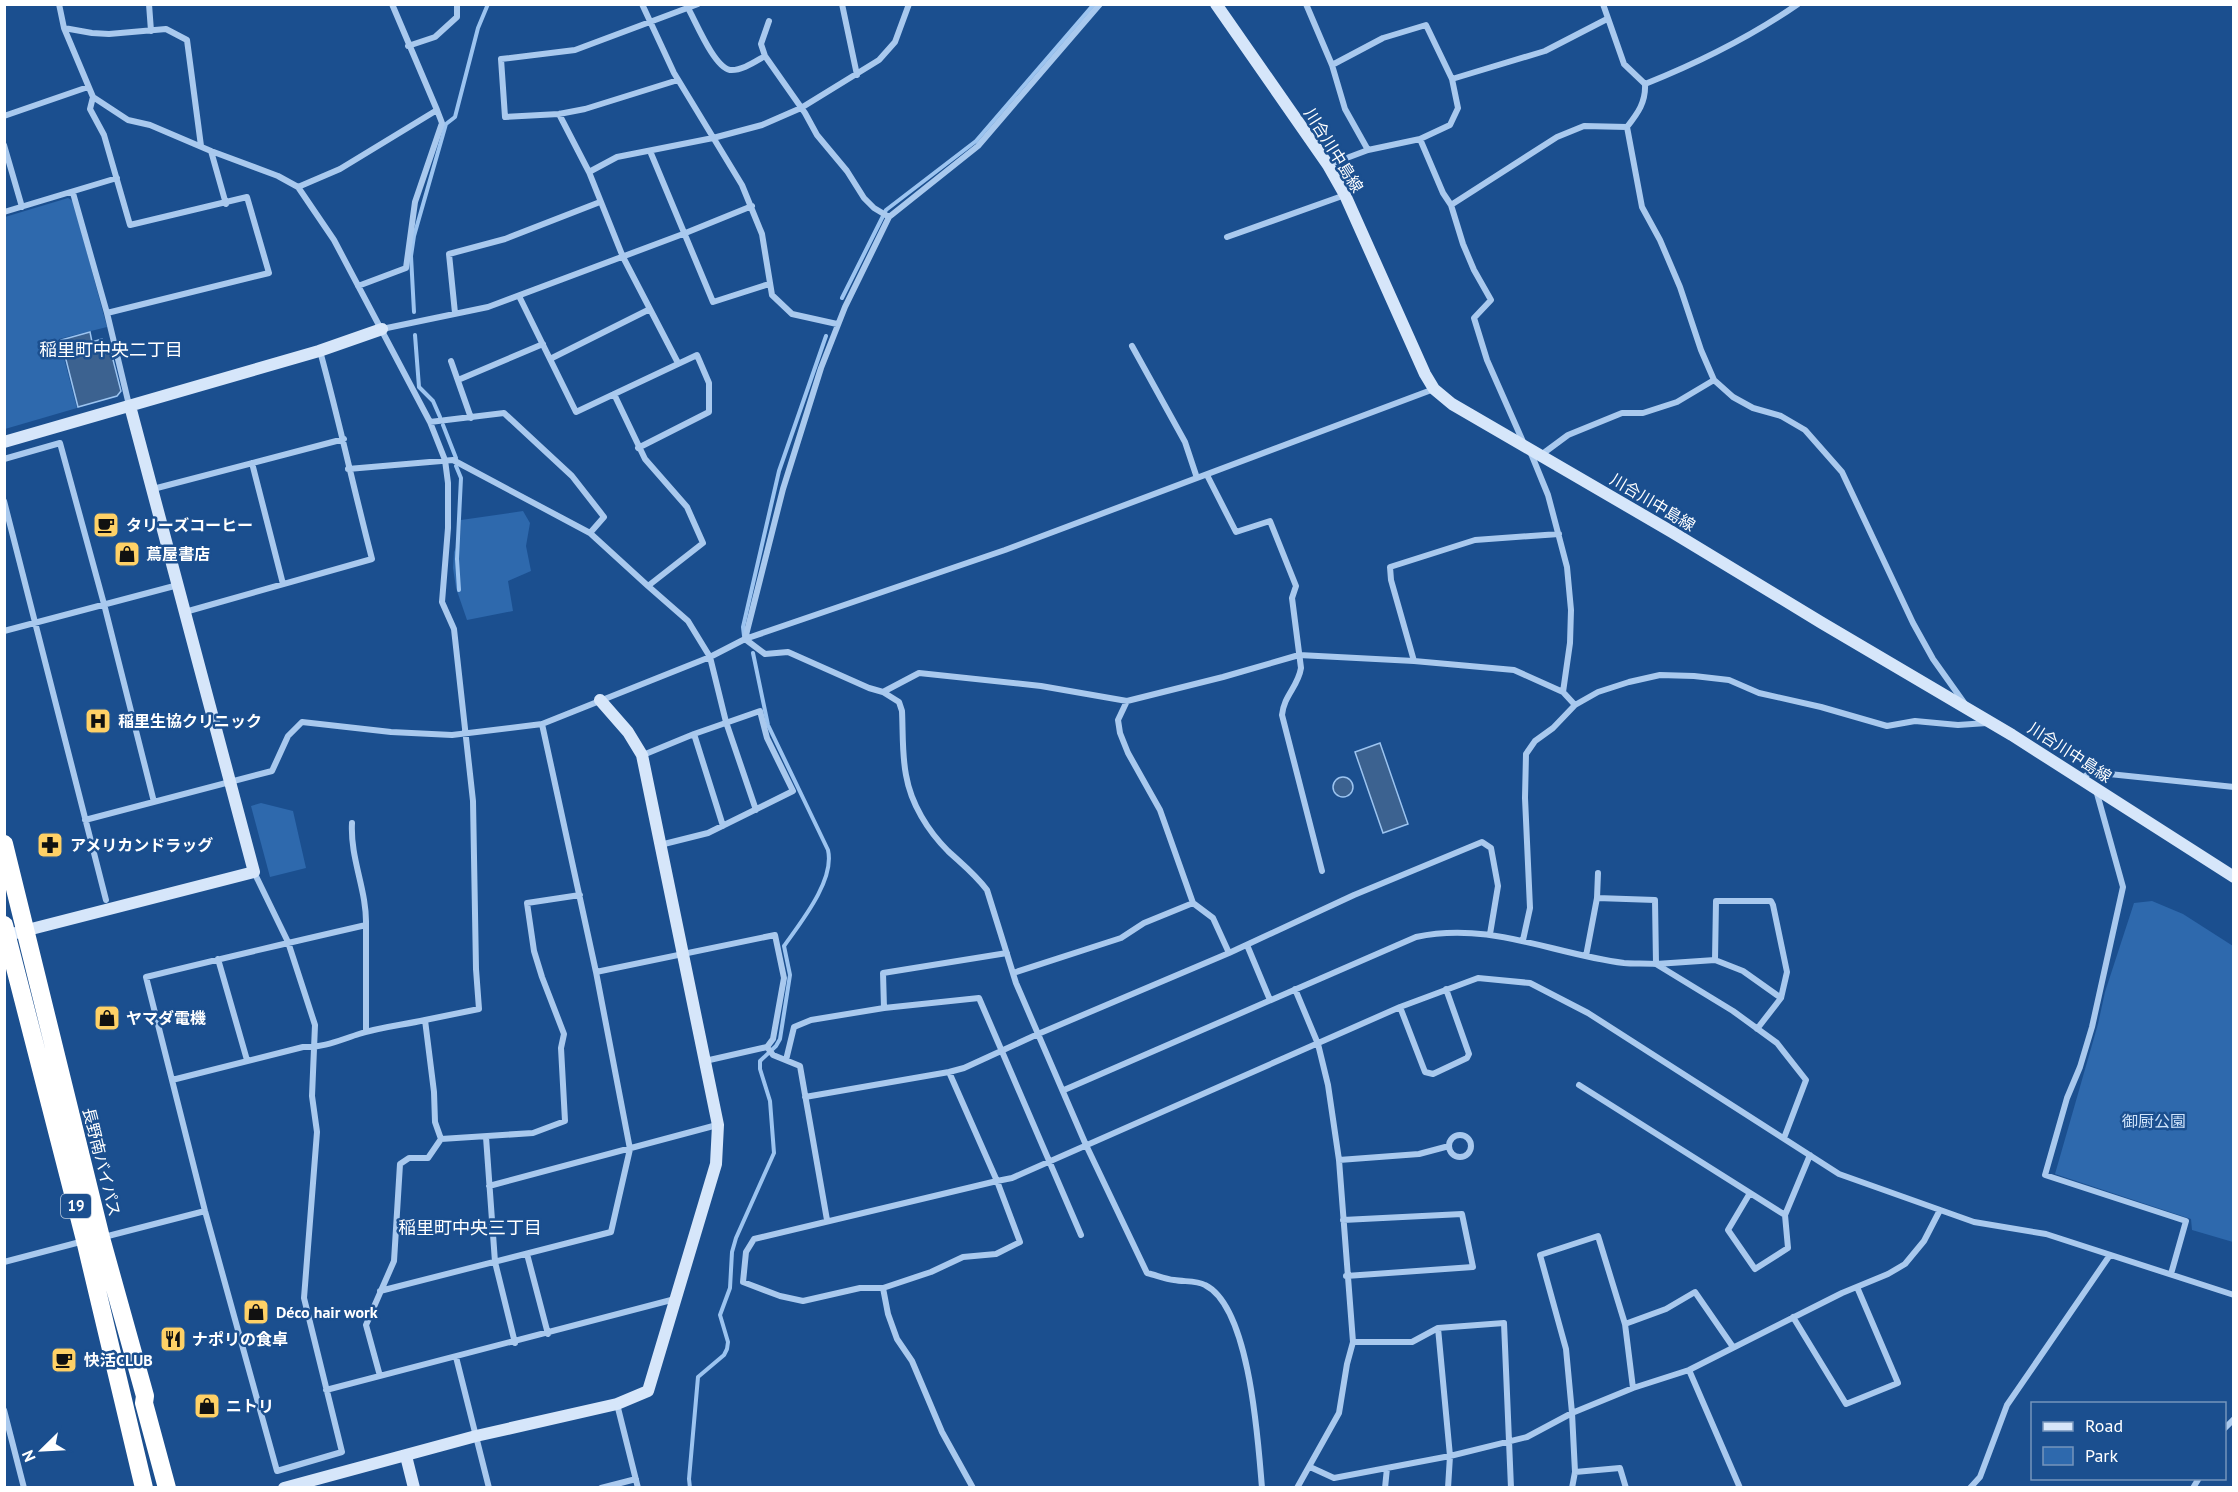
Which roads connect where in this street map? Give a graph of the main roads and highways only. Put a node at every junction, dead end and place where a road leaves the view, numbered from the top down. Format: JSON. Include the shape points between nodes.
{"nodes":[{"id":1,"x":4,"y":844,"type":"edge"},
{"id":2,"x":5,"y":932,"type":"edge"},
{"id":3,"x":93,"y":1239,"type":"junction"},
{"id":4,"x":145,"y":1396,"type":"junction"},
{"id":5,"x":144,"y":1488,"type":"edge"},
{"id":6,"x":167,"y":1488,"type":"edge"},
{"id":7,"x":176,"y":1488,"type":"edge"}],
"edges":[{"from":1,"to":3,"type":"highway","name":"長野南バイパス","number":"19","via":[[27,931]]},
{"from":2,"to":3,"type":"highway","name":"長野南バイパス","number":"19"},
{"from":3,"to":4,"type":"highway","name":"長野南バイパス","number":"19"},
{"from":3,"to":5,"type":"highway","name":"長野南バイパス","number":"19"},
{"from":4,"to":6,"type":"highway","name":"長野南バイパス","number":"19"},
{"from":4,"to":7,"type":"highway","number":"19","via":[[150,1401]]}]}
